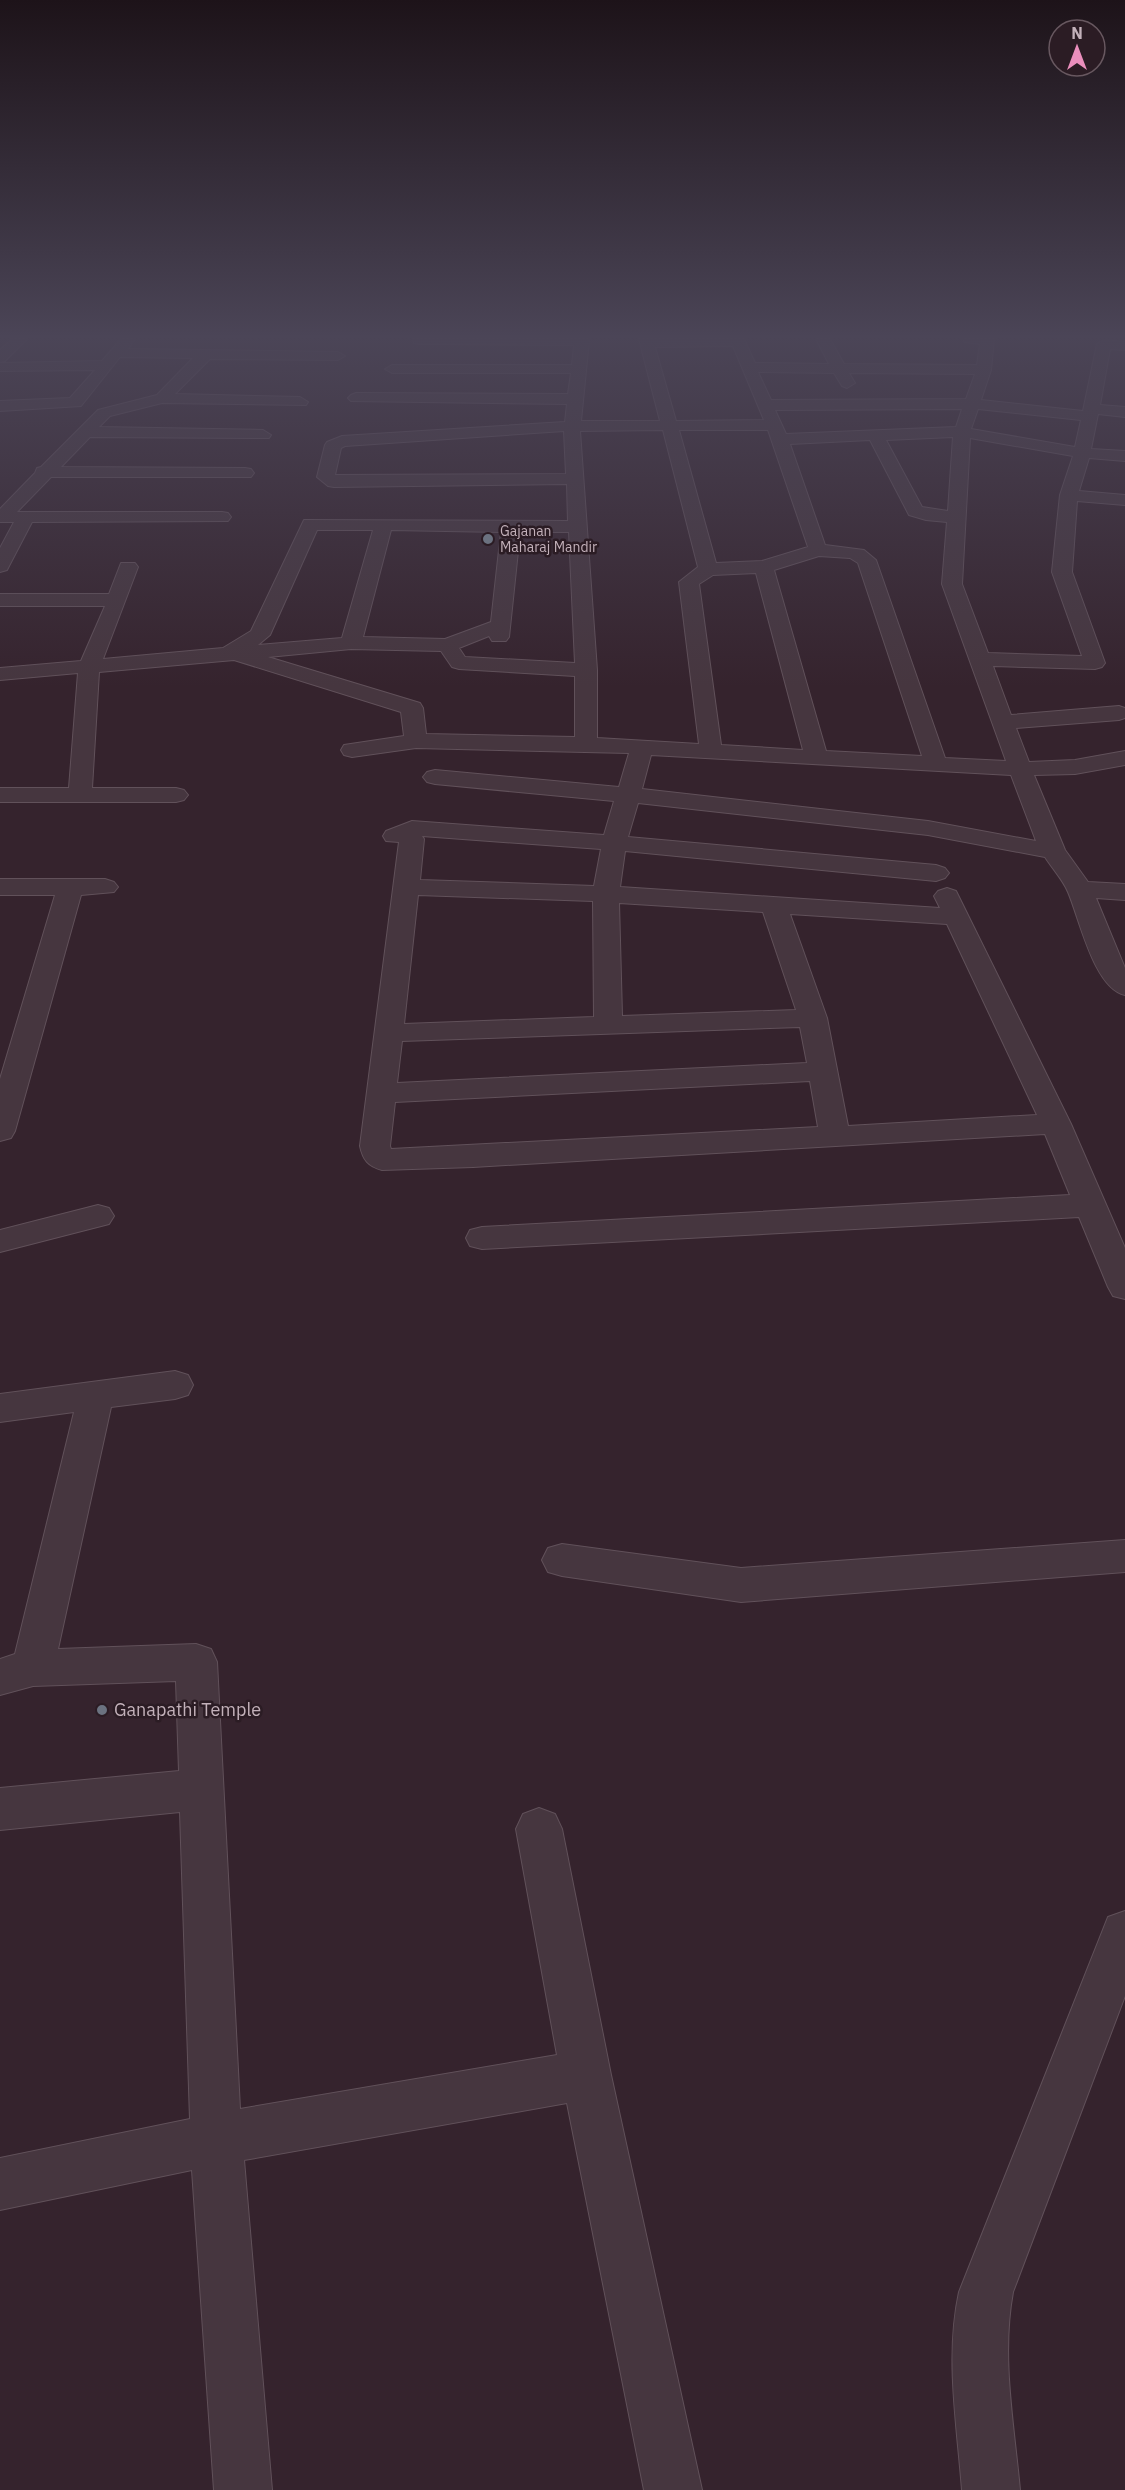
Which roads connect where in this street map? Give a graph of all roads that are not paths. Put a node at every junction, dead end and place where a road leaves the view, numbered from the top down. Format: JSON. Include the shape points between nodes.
{"nodes":[{"id":1,"x":60,"y":455,"type":"edge"},
{"id":2,"x":331,"y":455,"type":"edge"},
{"id":3,"x":574,"y":455,"type":"edge"},
{"id":4,"x":676,"y":455,"type":"edge"},
{"id":5,"x":785,"y":455,"type":"edge"},
{"id":6,"x":886,"y":455,"type":"edge"},
{"id":7,"x":961,"y":455,"type":"edge"},
{"id":8,"x":1081,"y":455,"type":"edge"},
{"id":9,"x":43,"y":472,"type":"junction"},
{"id":10,"x":245,"y":473,"type":"dead end"},
{"id":11,"x":575,"y":479,"type":"junction"},
{"id":12,"x":1069,"y":495,"type":"junction"},
{"id":13,"x":1125,"y":500,"type":"edge"},
{"id":14,"x":1,"y":517,"type":"edge"},
{"id":15,"x":26,"y":517,"type":"junction"},
{"id":16,"x":222,"y":517,"type":"dead end"},
{"id":17,"x":957,"y":517,"type":"junction"},
{"id":18,"x":910,"y":524,"type":"dead end"},
{"id":19,"x":383,"y":527,"type":"junction"},
{"id":20,"x":511,"y":527,"type":"junction"},
{"id":21,"x":579,"y":527,"type":"junction"},
{"id":22,"x":818,"y":550,"type":"junction"},
{"id":23,"x":756,"y":562,"type":"junction"},
{"id":24,"x":0,"y":566,"type":"edge"},
{"id":25,"x":128,"y":567,"type":"dead end"},
{"id":26,"x":708,"y":569,"type":"junction"},
{"id":27,"x":0,"y":600,"type":"edge"},
{"id":28,"x":117,"y":600,"type":"junction"},
{"id":29,"x":351,"y":643,"type":"junction"},
{"id":30,"x":447,"y":645,"type":"junction"},
{"id":31,"x":214,"y":654,"type":"junction"},
{"id":32,"x":979,"y":659,"type":"junction"},
{"id":33,"x":89,"y":666,"type":"junction"},
{"id":34,"x":586,"y":670,"type":"junction"},
{"id":35,"x":0,"y":674,"type":"edge"},
{"id":36,"x":1119,"y":712,"type":"dead end"},
{"id":37,"x":1004,"y":722,"type":"junction"},
{"id":38,"x":416,"y":741,"type":"junction"},
{"id":39,"x":586,"y":744,"type":"junction"},
{"id":40,"x":642,"y":748,"type":"junction"},
{"id":41,"x":352,"y":750,"type":"dead end"},
{"id":42,"x":711,"y":752,"type":"junction"},
{"id":43,"x":817,"y":758,"type":"junction"},
{"id":44,"x":1125,"y":758,"type":"edge"},
{"id":45,"x":936,"y":764,"type":"junction"},
{"id":46,"x":435,"y":777,"type":"dead end"},
{"id":47,"x":1025,"y":779,"type":"junction"},
{"id":48,"x":1113,"y":783,"type":"dead end"},
{"id":49,"x":0,"y":795,"type":"edge"},
{"id":50,"x":176,"y":795,"type":"dead end"},
{"id":51,"x":627,"y":795,"type":"junction"},
{"id":52,"x":80,"y":796,"type":"junction"},
{"id":53,"x":928,"y":828,"type":"junction"},
{"id":54,"x":614,"y":843,"type":"junction"},
{"id":55,"x":1053,"y":851,"type":"junction"},
{"id":56,"x":936,"y":873,"type":"junction"},
{"id":57,"x":0,"y":887,"type":"edge"},
{"id":58,"x":70,"y":887,"type":"junction"},
{"id":59,"x":105,"y":887,"type":"dead end"},
{"id":60,"x":406,"y":887,"type":"junction"},
{"id":61,"x":1080,"y":889,"type":"junction"},
{"id":62,"x":1125,"y":892,"type":"edge"},
{"id":63,"x":606,"y":894,"type":"junction"},
{"id":64,"x":774,"y":905,"type":"junction"},
{"id":65,"x":956,"y":917,"type":"junction"},
{"id":66,"x":1125,"y":987,"type":"edge"},
{"id":67,"x":813,"y":1018,"type":"junction"},
{"id":68,"x":608,"y":1025,"type":"junction"},
{"id":69,"x":388,"y":1034,"type":"junction"},
{"id":70,"x":823,"y":1071,"type":"junction"},
{"id":71,"x":381,"y":1093,"type":"junction"},
{"id":72,"x":1056,"y":1124,"type":"junction"},
{"id":73,"x":0,"y":1131,"type":"edge"},
{"id":74,"x":835,"y":1136,"type":"junction"},
{"id":75,"x":1090,"y":1204,"type":"junction"},
{"id":76,"x":98,"y":1216,"type":"dead end"},
{"id":77,"x":482,"y":1238,"type":"dead end"},
{"id":78,"x":0,"y":1241,"type":"edge"},
{"id":79,"x":1125,"y":1285,"type":"edge"},
{"id":80,"x":175,"y":1385,"type":"dead end"},
{"id":81,"x":96,"y":1395,"type":"junction"},
{"id":82,"x":0,"y":1408,"type":"edge"},
{"id":83,"x":1125,"y":1556,"type":"edge"},
{"id":84,"x":562,"y":1560,"type":"dead end"},
{"id":85,"x":16,"y":1672,"type":"edge"},
{"id":86,"x":202,"y":1789,"type":"junction"},
{"id":87,"x":0,"y":1809,"type":"edge"},
{"id":88,"x":539,"y":1829,"type":"dead end"},
{"id":89,"x":1125,"y":1934,"type":"edge"},
{"id":90,"x":586,"y":2075,"type":"junction"},
{"id":91,"x":216,"y":2139,"type":"junction"},
{"id":92,"x":0,"y":2184,"type":"edge"},
{"id":93,"x":243,"y":2490,"type":"edge"},
{"id":94,"x":673,"y":2490,"type":"edge"},
{"id":95,"x":991,"y":2490,"type":"edge"}],
"edges":[{"from":1,"to":9,"type":"street"},
{"from":2,"to":11,"type":"street","via":[[326,477],[334,482]]},
{"from":3,"to":11,"type":"street"},
{"from":4,"to":26,"type":"street"},
{"from":5,"to":22,"type":"street"},
{"from":6,"to":17,"type":"street","via":[[915,511]]},
{"from":7,"to":17,"type":"street"},
{"from":8,"to":12,"type":"street"},
{"from":9,"to":10,"type":"street"},
{"from":9,"to":14,"type":"street"},
{"from":11,"to":21,"type":"street"},
{"from":12,"to":13,"type":"street"},
{"from":12,"to":32,"type":"street","via":[[1062,572],[1095,663]]},
{"from":14,"to":15,"type":"street"},
{"from":15,"to":16,"type":"street"},
{"from":15,"to":24,"type":"street"},
{"from":17,"to":18,"type":"street"},
{"from":17,"to":32,"type":"street","via":[[952,584]]},
{"from":19,"to":20,"type":"street"},
{"from":19,"to":29,"type":"street"},
{"from":19,"to":31,"type":"street","via":[[310,524],[260,635]]},
{"from":20,"to":21,"type":"street"},
{"from":20,"to":30,"type":"street","via":[[500,631]]},
{"from":21,"to":34,"type":"street"},
{"from":22,"to":23,"type":"street"},
{"from":22,"to":45,"type":"street","via":[[855,554],[867,560]]},
{"from":23,"to":26,"type":"street"},
{"from":23,"to":43,"type":"street"},
{"from":25,"to":28,"type":"street"},
{"from":26,"to":42,"type":"street","via":[[689,582]]},
{"from":27,"to":28,"type":"street"},
{"from":28,"to":33,"type":"street"},
{"from":29,"to":30,"type":"street"},
{"from":29,"to":31,"type":"street"},
{"from":30,"to":34,"type":"street","via":[[459,663]]},
{"from":31,"to":33,"type":"street"},
{"from":31,"to":38,"type":"street","via":[[412,708]]},
{"from":32,"to":37,"type":"street"},
{"from":33,"to":35,"type":"street"},
{"from":33,"to":52,"type":"street"},
{"from":34,"to":39,"type":"street"},
{"from":36,"to":37,"type":"street"},
{"from":37,"to":47,"type":"street"},
{"from":38,"to":39,"type":"street"},
{"from":38,"to":41,"type":"street"},
{"from":39,"to":40,"type":"street"},
{"from":40,"to":42,"type":"street"},
{"from":40,"to":51,"type":"street"},
{"from":42,"to":43,"type":"street"},
{"from":43,"to":45,"type":"street"},
{"from":44,"to":47,"type":"street"},
{"from":45,"to":47,"type":"street"},
{"from":46,"to":51,"type":"street"},
{"from":47,"to":48,"type":"street"},
{"from":47,"to":55,"type":"street"},
{"from":49,"to":52,"type":"street"},
{"from":50,"to":52,"type":"street"},
{"from":51,"to":53,"type":"street"},
{"from":51,"to":54,"type":"street"},
{"from":53,"to":55,"type":"street"},
{"from":53,"to":56,"type":"street"},
{"from":54,"to":56,"type":"street"},
{"from":54,"to":60,"type":"street","via":[[412,828],[403,838]]},
{"from":54,"to":63,"type":"street"},
{"from":55,"to":61,"type":"street"},
{"from":56,"to":65,"type":"street"},
{"from":57,"to":58,"type":"street"},
{"from":58,"to":59,"type":"street"},
{"from":58,"to":73,"type":"street"},
{"from":60,"to":63,"type":"street"},
{"from":60,"to":69,"type":"street"},
{"from":61,"to":62,"type":"street"},
{"from":61,"to":66,"type":"street","via":[[1114,975]]},
{"from":63,"to":64,"type":"street"},
{"from":63,"to":68,"type":"street"},
{"from":64,"to":65,"type":"street"},
{"from":64,"to":67,"type":"street"},
{"from":65,"to":72,"type":"street"},
{"from":67,"to":68,"type":"street"},
{"from":67,"to":70,"type":"street"},
{"from":68,"to":69,"type":"street"},
{"from":69,"to":71,"type":"street"},
{"from":70,"to":71,"type":"street"},
{"from":70,"to":74,"type":"street"},
{"from":71,"to":74,"type":"street","via":[[375,1146],[382,1160]]},
{"from":72,"to":74,"type":"street"},
{"from":72,"to":75,"type":"street"},
{"from":75,"to":77,"type":"street"},
{"from":75,"to":79,"type":"street"},
{"from":76,"to":78,"type":"street"},
{"from":80,"to":81,"type":"street"},
{"from":81,"to":82,"type":"street"},
{"from":81,"to":85,"type":"street"},
{"from":83,"to":84,"type":"street","via":[[741,1585]]},
{"from":85,"to":86,"type":"street","via":[[196,1662]]},
{"from":86,"to":87,"type":"street"},
{"from":86,"to":91,"type":"street"},
{"from":88,"to":90,"type":"street"},
{"from":89,"to":95,"type":"street","via":[[986,2292],[980,2323],[980,2360]]},
{"from":90,"to":91,"type":"street"},
{"from":90,"to":94,"type":"street"},
{"from":91,"to":92,"type":"street"},
{"from":91,"to":93,"type":"street"}]}
